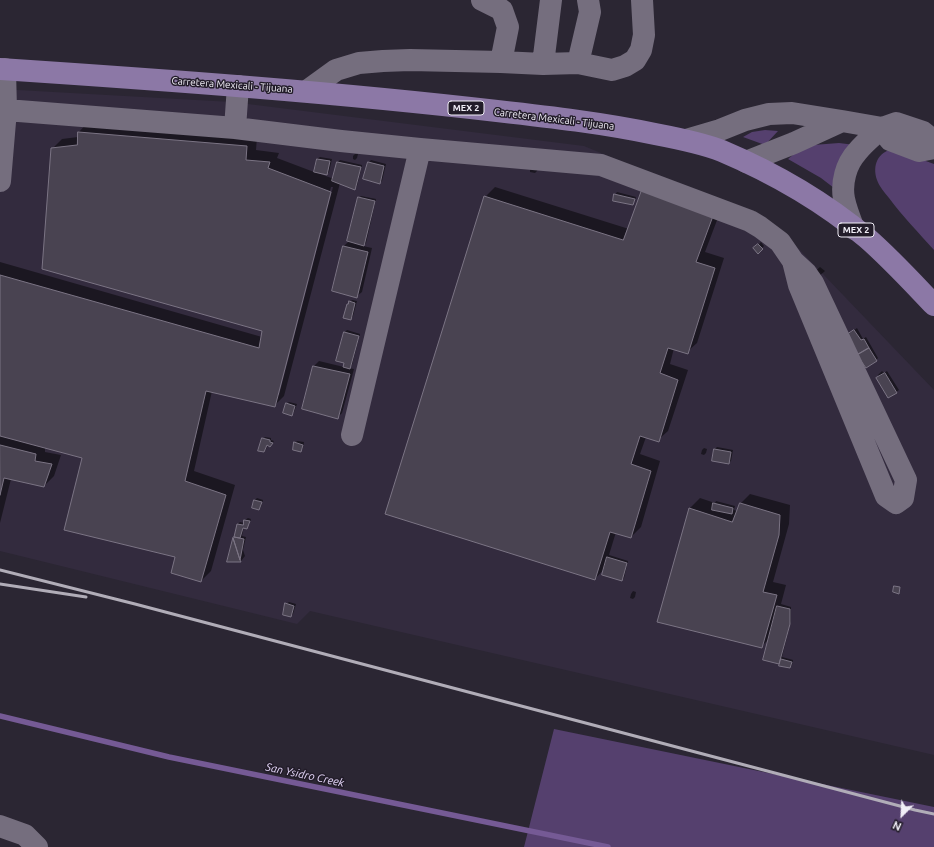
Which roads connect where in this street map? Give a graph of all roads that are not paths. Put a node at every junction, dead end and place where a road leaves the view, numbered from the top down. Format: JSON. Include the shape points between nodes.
{"nodes":[{"id":1,"x":482,"y":0,"type":"edge"},
{"id":2,"x":551,"y":0,"type":"edge"},
{"id":3,"x":588,"y":0,"type":"edge"},
{"id":4,"x":642,"y":0,"type":"edge"},
{"id":5,"x":501,"y":62,"type":"junction"},
{"id":6,"x":578,"y":63,"type":"junction"},
{"id":7,"x":543,"y":64,"type":"junction"},
{"id":8,"x":2,"y":69,"type":"edge"},
{"id":9,"x":238,"y":86,"type":"junction"},
{"id":10,"x":307,"y":91,"type":"junction"},
{"id":11,"x":3,"y":110,"type":"edge"},
{"id":12,"x":842,"y":121,"type":"junction"},
{"id":13,"x":235,"y":128,"type":"junction"},
{"id":14,"x":882,"y":128,"type":"junction"},
{"id":15,"x":686,"y":140,"type":"junction"},
{"id":16,"x":934,"y":141,"type":"edge"},
{"id":17,"x":934,"y":148,"type":"edge"},
{"id":18,"x":420,"y":149,"type":"junction"},
{"id":19,"x":746,"y":162,"type":"junction"},
{"id":20,"x":0,"y":182,"type":"edge"},
{"id":21,"x":854,"y":229,"type":"junction"},
{"id":22,"x":793,"y":261,"type":"junction"},
{"id":23,"x":934,"y":305,"type":"edge"},
{"id":24,"x":352,"y":435,"type":"dead end"},
{"id":25,"x":0,"y":826,"type":"edge"},
{"id":26,"x":37,"y":847,"type":"edge"}],
"edges":[{"from":1,"to":5,"type":"lane","via":[[502,10],[508,26]]},
{"from":2,"to":7,"type":"lane"},
{"from":3,"to":6,"type":"lane","via":[[590,12]]},
{"from":4,"to":6,"type":"lane","via":[[644,35],[641,50],[635,60],[612,70]]},
{"from":5,"to":7,"type":"lane"},
{"from":5,"to":10,"type":"lane","via":[[360,62],[336,70]]},
{"from":6,"to":7,"type":"lane"},
{"from":8,"to":9,"type":"main road","name":"Carretera Mexicali - Tijuana","number":"MEX 2"},
{"from":8,"to":11,"type":"lane"},
{"from":9,"to":10,"type":"main road","name":"Carretera Mexicali - Tijuana","number":"MEX 2"},
{"from":9,"to":13,"type":"lane"},
{"from":10,"to":15,"type":"main road","name":"Carretera Mexicali - Tijuana","number":"MEX 2","via":[[551,118],[625,128]]},
{"from":11,"to":13,"type":"lane"},
{"from":11,"to":20,"type":"lane"},
{"from":12,"to":14,"type":"lane"},
{"from":12,"to":15,"type":"lane","via":[[792,113],[769,114]]},
{"from":12,"to":19,"type":"lane"},
{"from":13,"to":18,"type":"lane"},
{"from":14,"to":16,"type":"lane","via":[[896,123],[923,132]]},
{"from":14,"to":17,"type":"lane","via":[[890,140],[919,151]]},
{"from":14,"to":21,"type":"lane","via":[[856,152],[847,168],[843,184],[844,199]]},
{"from":15,"to":19,"type":"main road","name":"Carretera Mexicali - Tijuana","number":"MEX 2","via":[[720,150]]},
{"from":18,"to":22,"type":"lane","via":[[601,165],[760,227],[780,242]]},
{"from":18,"to":24,"type":"lane"},
{"from":19,"to":21,"type":"main road","name":"Carretera Mexicali - Tijuana","number":"MEX 2","via":[[799,190]]},
{"from":21,"to":23,"type":"main road","name":"Carretera Mexicali - Tijuana","number":"MEX 2","via":[[887,256]]},
{"from":22,"to":22,"type":"lane","via":[[813,283],[906,480],[903,498],[896,503],[886,496],[799,285]]},
{"from":25,"to":26,"type":"lane","via":[[25,836]]}]}
